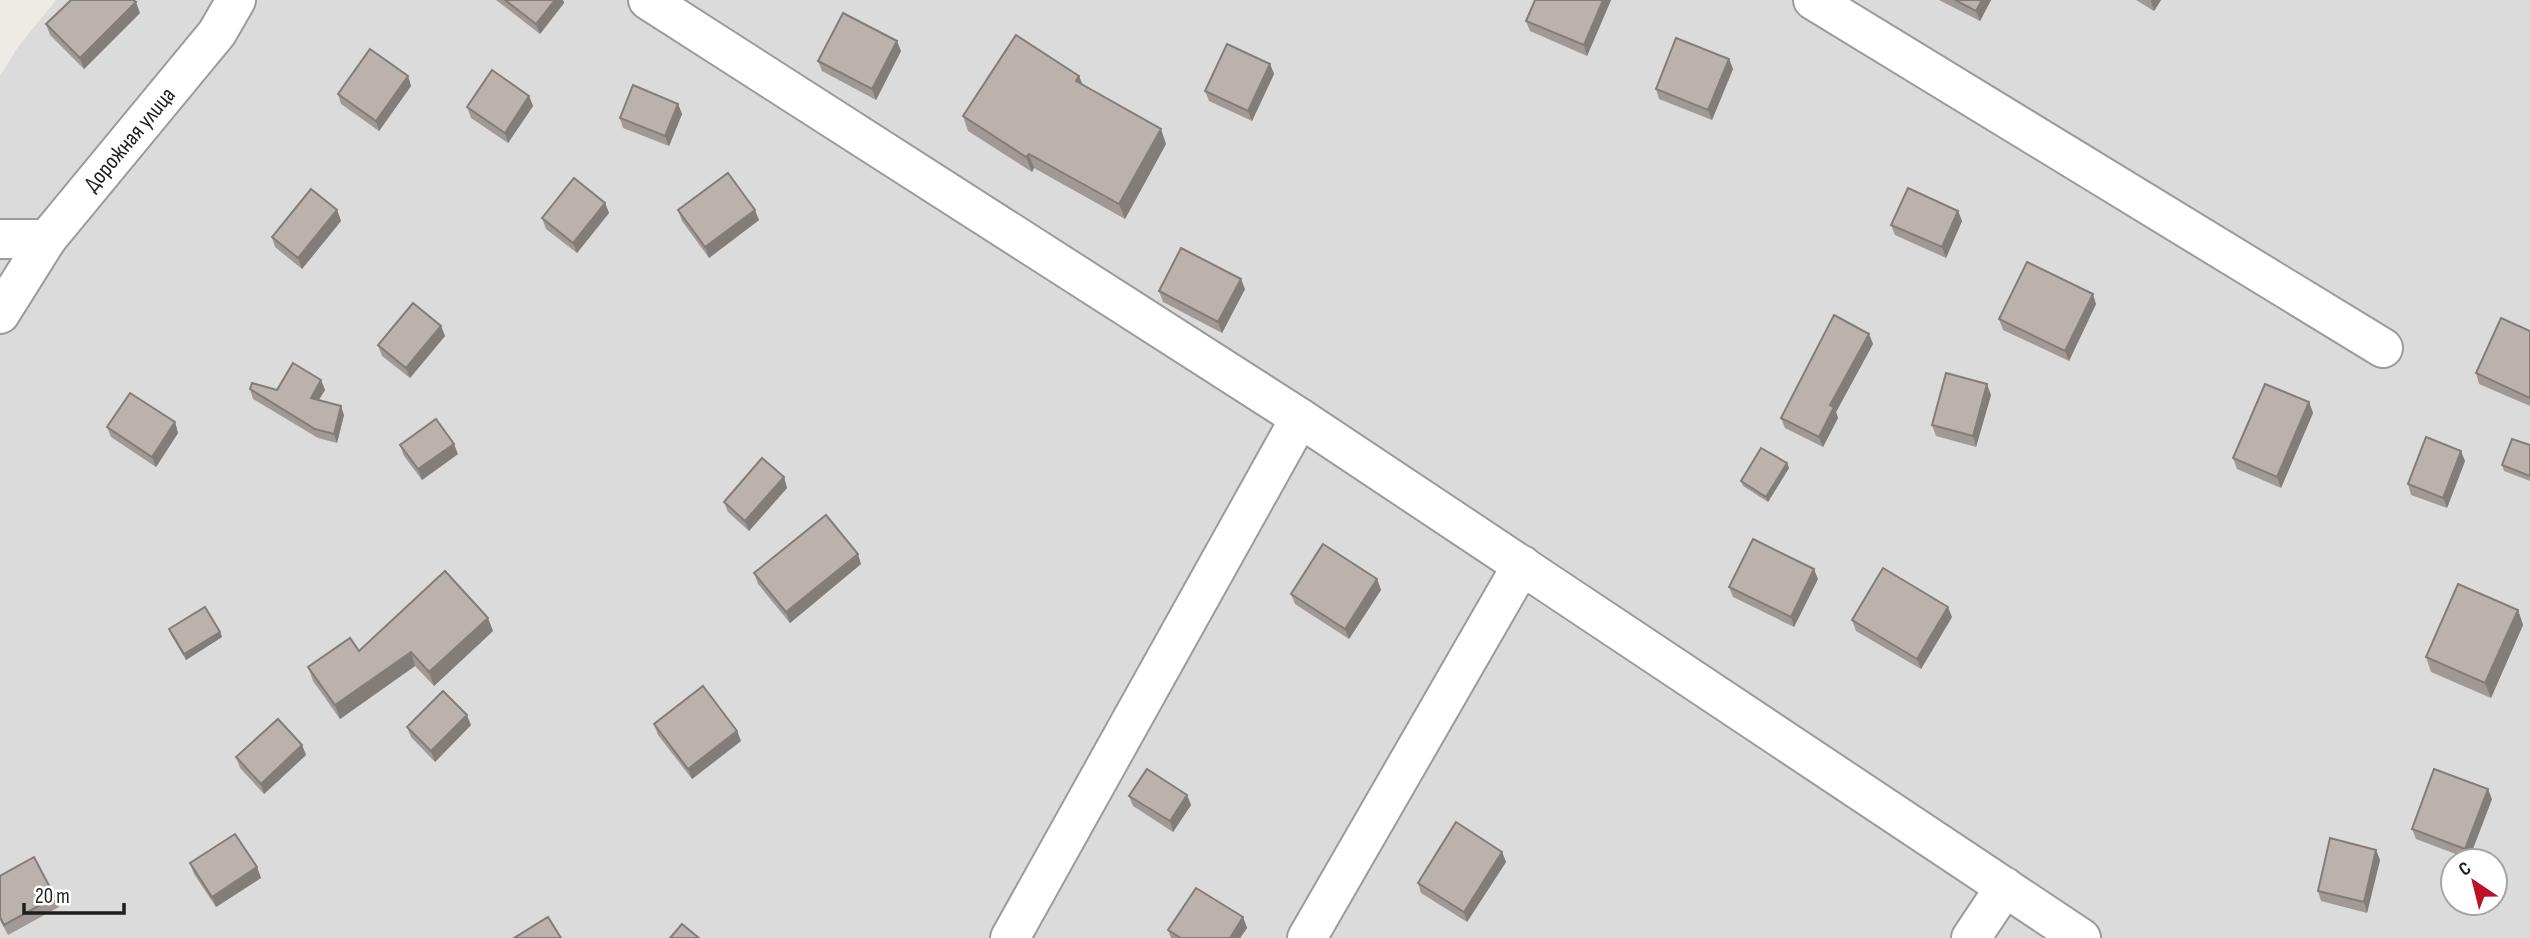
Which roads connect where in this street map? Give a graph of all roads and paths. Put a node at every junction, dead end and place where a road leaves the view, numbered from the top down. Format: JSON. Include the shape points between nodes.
{"nodes":[{"id":1,"x":236,"y":0,"type":"edge"},
{"id":2,"x":648,"y":0,"type":"edge"},
{"id":3,"x":1813,"y":0,"type":"edge"},
{"id":4,"x":0,"y":239,"type":"edge"},
{"id":5,"x":47,"y":239,"type":"junction"},
{"id":6,"x":0,"y":314,"type":"edge"},
{"id":7,"x":2383,"y":348,"type":"dead end"},
{"id":8,"x":1300,"y":418,"type":"junction"},
{"id":9,"x":1522,"y":565,"type":"junction"},
{"id":10,"x":2005,"y":887,"type":"junction"},
{"id":11,"x":1010,"y":938,"type":"edge"},
{"id":12,"x":1307,"y":938,"type":"edge"},
{"id":13,"x":1970,"y":938,"type":"edge"},
{"id":14,"x":2081,"y":938,"type":"edge"}],
"edges":[{"from":1,"to":5,"type":"street","name":"Дорожная улица","via":[[217,33]]},
{"from":2,"to":8,"type":"street"},
{"from":3,"to":7,"type":"street"},
{"from":4,"to":5,"type":"street"},
{"from":5,"to":6,"type":"street","name":"Дорожная улица"},
{"from":8,"to":9,"type":"street"},
{"from":8,"to":11,"type":"street"},
{"from":9,"to":10,"type":"street"},
{"from":9,"to":12,"type":"street"},
{"from":10,"to":13,"type":"street"},
{"from":10,"to":14,"type":"street"}]}
